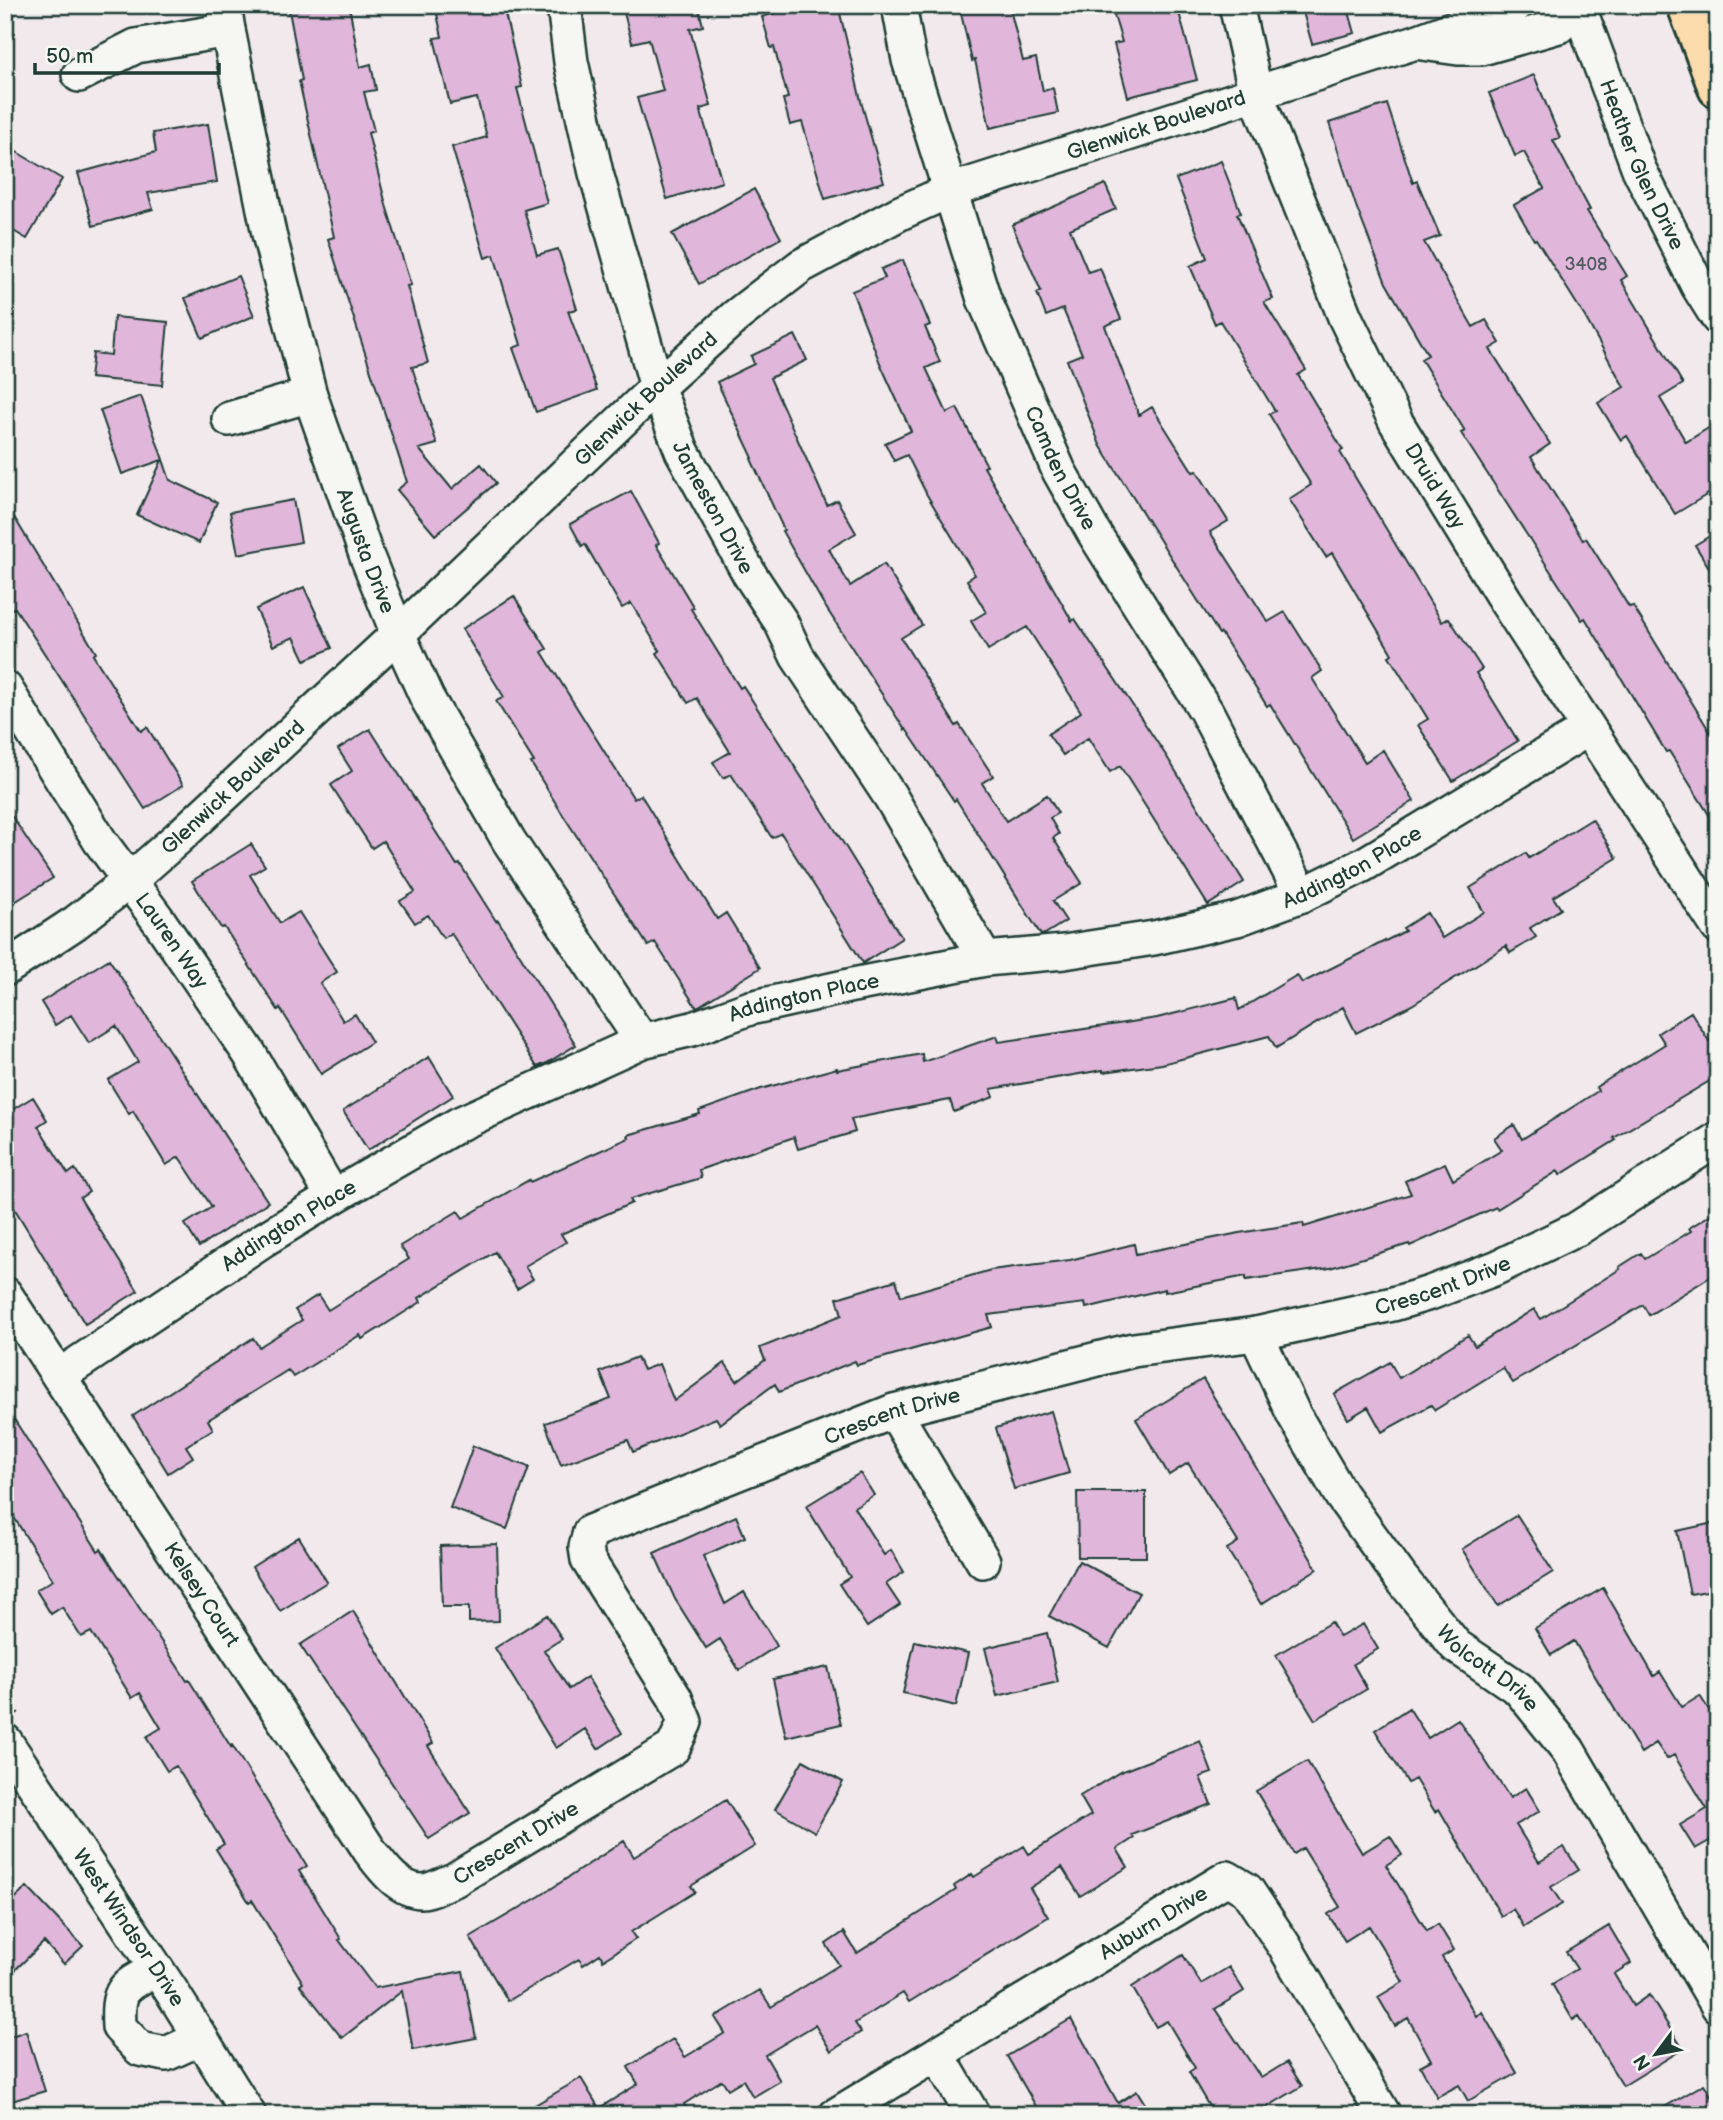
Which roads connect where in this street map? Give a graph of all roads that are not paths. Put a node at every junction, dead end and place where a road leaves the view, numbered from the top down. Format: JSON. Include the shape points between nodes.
{"nodes":[{"id":1,"x":564,"y":5,"type":"edge"},
{"id":2,"x":899,"y":5,"type":"edge"},
{"id":3,"x":1236,"y":5,"type":"edge"},
{"id":4,"x":1516,"y":5,"type":"edge"},
{"id":5,"x":1577,"y":5,"type":"edge"},
{"id":6,"x":1687,"y":5,"type":"edge"},
{"id":7,"x":226,"y":18,"type":"edge"},
{"id":8,"x":1416,"y":42,"type":"junction"},
{"id":9,"x":79,"y":75,"type":"dead end"},
{"id":10,"x":1718,"y":88,"type":"edge"},
{"id":11,"x":1256,"y":94,"type":"junction"},
{"id":12,"x":949,"y":191,"type":"junction"},
{"id":13,"x":1718,"y":318,"type":"edge"},
{"id":14,"x":657,"y":387,"type":"junction"},
{"id":15,"x":310,"y":395,"type":"junction"},
{"id":16,"x":229,"y":419,"type":"dead end"},
{"id":17,"x":398,"y":634,"type":"junction"},
{"id":18,"x":5,"y":688,"type":"edge"},
{"id":19,"x":1588,"y":729,"type":"junction"},
{"id":20,"x":128,"y":882,"type":"junction"},
{"id":21,"x":1302,"y":895,"type":"junction"},
{"id":22,"x":1718,"y":927,"type":"edge"},
{"id":23,"x":985,"y":959,"type":"junction"},
{"id":24,"x":5,"y":970,"type":"edge"},
{"id":25,"x":642,"y":1041,"type":"junction"},
{"id":26,"x":1718,"y":1139,"type":"edge"},
{"id":27,"x":332,"y":1196,"type":"junction"},
{"id":28,"x":5,"y":1294,"type":"edge"},
{"id":29,"x":1256,"y":1334,"type":"junction"},
{"id":30,"x":59,"y":1376,"type":"junction"},
{"id":31,"x":894,"y":1411,"type":"junction"},
{"id":32,"x":983,"y":1561,"type":"dead end"},
{"id":33,"x":5,"y":1741,"type":"edge"},
{"id":34,"x":404,"y":1886,"type":"joint"},
{"id":35,"x":156,"y":1969,"type":"junction"},
{"id":36,"x":1718,"y":2006,"type":"edge"},
{"id":37,"x":201,"y":2038,"type":"junction"},
{"id":38,"x":937,"y":2054,"type":"junction"},
{"id":39,"x":249,"y":2115,"type":"edge"},
{"id":40,"x":836,"y":2115,"type":"edge"},
{"id":41,"x":973,"y":2115,"type":"edge"},
{"id":42,"x":1384,"y":2115,"type":"edge"}],
"edges":[{"from":1,"to":14,"type":"street","name":"Jameston Drive","via":[[571,62],[596,173]]},
{"from":2,"to":12,"type":"street","name":"Camden Drive","via":[[909,60]]},
{"from":3,"to":11,"type":"street","name":"Druid Way"},
{"from":4,"to":8,"type":"street","name":"Glenwick Boulevard"},
{"from":5,"to":8,"type":"street","name":"Glenwick Boulevard","via":[[1559,26],[1482,48]]},
{"from":5,"to":13,"type":"street","name":"Heather Glen Drive","via":[[1639,169]]},
{"from":6,"to":10,"type":"main road"},
{"from":7,"to":9,"type":"street","via":[[136,46]]},
{"from":7,"to":15,"type":"street","name":"Augusta Drive","via":[[269,234]]},
{"from":8,"to":11,"type":"street","name":"Glenwick Boulevard"},
{"from":11,"to":12,"type":"street","name":"Glenwick Boulevard"},
{"from":11,"to":19,"type":"street","name":"Druid Way","via":[[1345,317],[1395,422]]},
{"from":12,"to":14,"type":"street","name":"Glenwick Boulevard","via":[[801,266],[736,316]]},
{"from":12,"to":21,"type":"street","name":"Camden Drive","via":[[984,299],[1059,471],[1206,711]]},
{"from":14,"to":17,"type":"street","name":"Glenwick Boulevard"},
{"from":14,"to":23,"type":"street","name":"Jameston Drive","via":[[682,451],[750,575],[797,656],[890,796]]},
{"from":15,"to":16,"type":"street"},
{"from":15,"to":17,"type":"street","name":"Augusta Drive"},
{"from":17,"to":20,"type":"street","name":"Glenwick Boulevard"},
{"from":17,"to":25,"type":"street","name":"Augusta Drive","via":[[426,698],[509,841]]},
{"from":18,"to":20,"type":"street","name":"Lauren Way"},
{"from":19,"to":21,"type":"street","name":"Addington Place","via":[[1363,865]]},
{"from":19,"to":22,"type":"street","name":"Druid Way"},
{"from":20,"to":24,"type":"street","name":"Glenwick Boulevard"},
{"from":20,"to":27,"type":"street","name":"Lauren Way","via":[[249,1053]]},
{"from":21,"to":23,"type":"street","name":"Addington Place","via":[[1237,919],[1154,938]]},
{"from":23,"to":25,"type":"street","name":"Addington Place","via":[[750,1008]]},
{"from":25,"to":27,"type":"street","name":"Addington Place","via":[[459,1124]]},
{"from":26,"to":29,"type":"street","name":"Crescent Drive","via":[[1577,1229],[1496,1268],[1393,1304]]},
{"from":27,"to":30,"type":"street","name":"Addington Place"},
{"from":28,"to":30,"type":"street","name":"Kelsey Court"},
{"from":29,"to":31,"type":"street","name":"Crescent Drive","via":[[1133,1350]]},
{"from":29,"to":36,"type":"street","name":"Wolcott Drive","via":[[1294,1415],[1341,1495],[1401,1578],[1456,1646],[1519,1689],[1568,1750]]},
{"from":30,"to":34,"type":"street","name":"Kelsey Court","via":[[370,1851]]},
{"from":31,"to":32,"type":"street"},
{"from":31,"to":34,"type":"street","name":"Crescent Drive","via":[[590,1532],[588,1560],[675,1698],[685,1722],[673,1748],[454,1880],[422,1891]]},
{"from":33,"to":35,"type":"street","name":"West Windsor Drive"},
{"from":35,"to":37,"type":"street","name":"West Windsor Drive"},
{"from":35,"to":37,"type":"street","via":[[127,1985],[118,2003],[119,2027],[140,2049],[166,2054]]},
{"from":37,"to":39,"type":"street","name":"West Windsor Drive"},
{"from":38,"to":40,"type":"street","name":"Auburn Drive"},
{"from":38,"to":41,"type":"street"},
{"from":38,"to":42,"type":"street","name":"Auburn Drive","via":[[1227,1878],[1247,1890]]}]}
